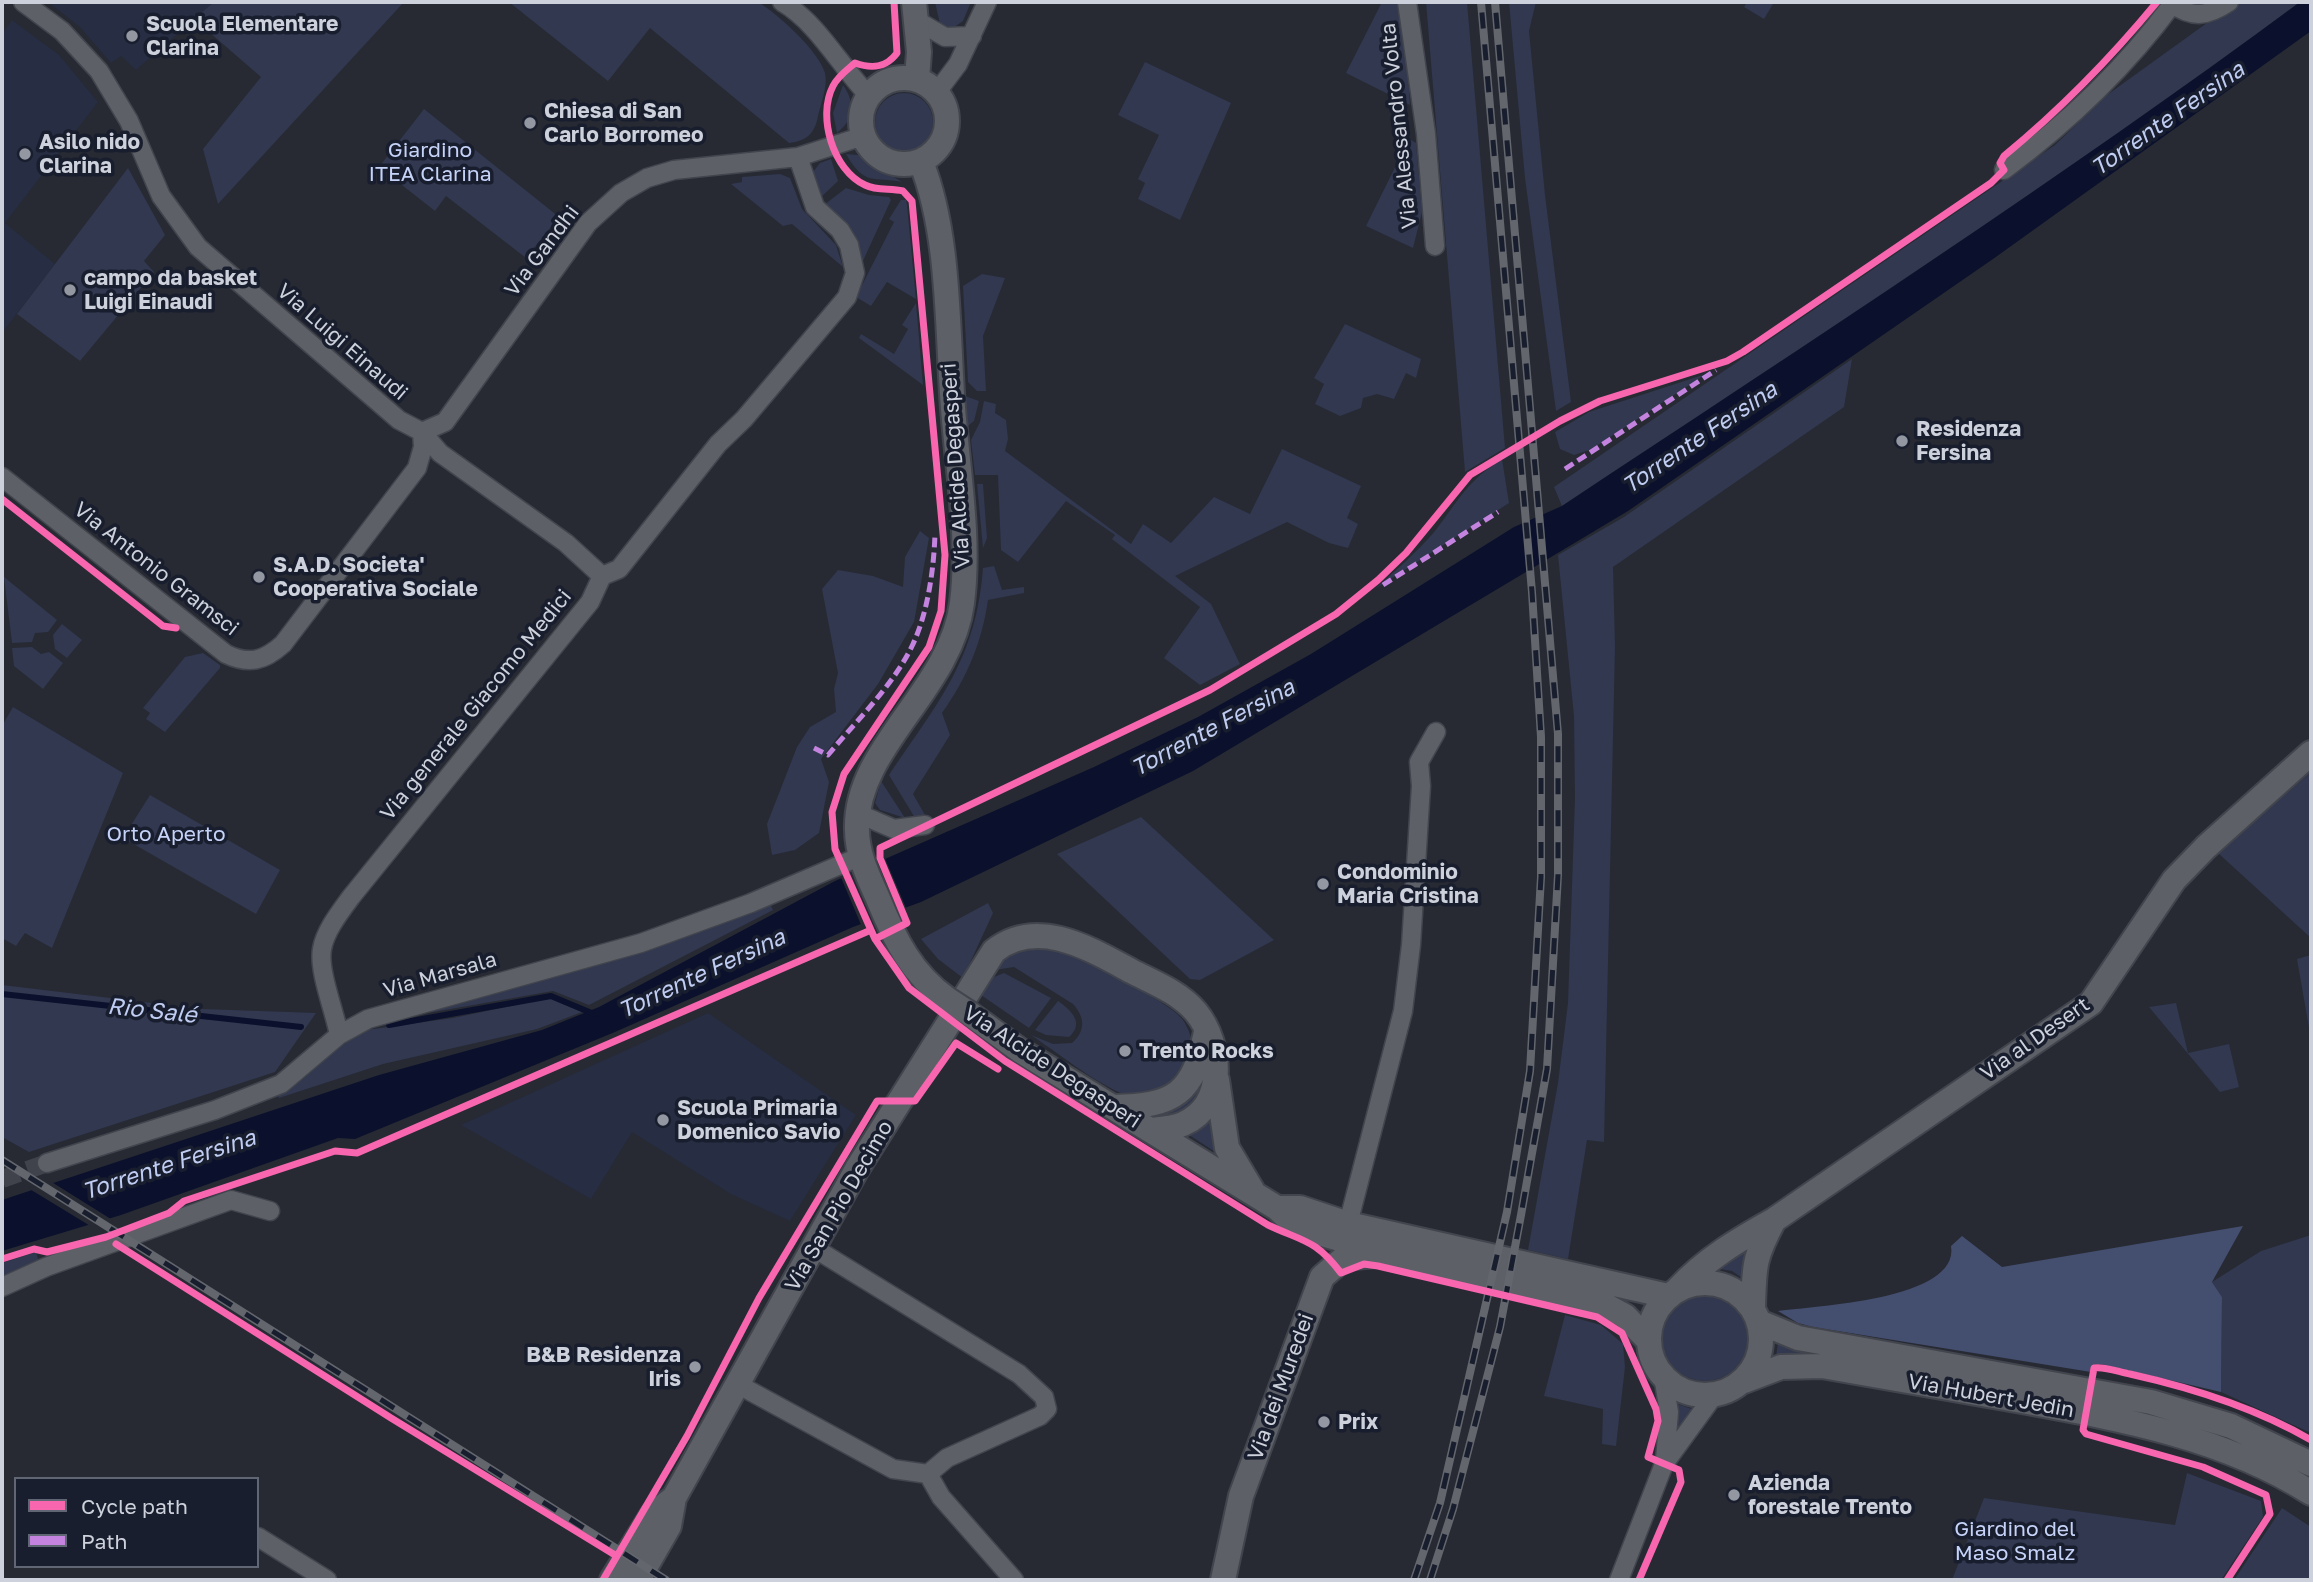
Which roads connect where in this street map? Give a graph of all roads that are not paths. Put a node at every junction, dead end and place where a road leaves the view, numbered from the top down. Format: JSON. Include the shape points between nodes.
{"nodes":[{"id":1,"x":23,"y":2,"type":"edge"},
{"id":2,"x":782,"y":2,"type":"edge"},
{"id":3,"x":986,"y":2,"type":"edge"},
{"id":4,"x":1407,"y":2,"type":"edge"},
{"id":5,"x":2229,"y":2,"type":"edge"},
{"id":6,"x":2173,"y":3,"type":"edge"},
{"id":7,"x":915,"y":11,"type":"edge"},
{"id":8,"x":972,"y":36,"type":"junction"},
{"id":9,"x":927,"y":86,"type":"junction"},
{"id":10,"x":869,"y":96,"type":"junction"},
{"id":11,"x":865,"y":139,"type":"junction"},
{"id":12,"x":798,"y":157,"type":"junction"},
{"id":13,"x":921,"y":162,"type":"junction"},
{"id":14,"x":2004,"y":170,"type":"dead end"},
{"id":15,"x":1435,"y":246,"type":"dead end"},
{"id":16,"x":422,"y":432,"type":"junction"},
{"id":17,"x":2,"y":477,"type":"edge"},
{"id":18,"x":602,"y":576,"type":"junction"},
{"id":19,"x":1436,"y":732,"type":"dead end"},
{"id":20,"x":2311,"y":753,"type":"edge"},
{"id":21,"x":857,"y":813,"type":"junction"},
{"id":22,"x":925,"y":825,"type":"dead end"},
{"id":23,"x":862,"y":860,"type":"junction"},
{"id":24,"x":1206,"y":1032,"type":"junction"},
{"id":25,"x":339,"y":1035,"type":"junction"},
{"id":26,"x":1217,"y":1077,"type":"junction"},
{"id":27,"x":1113,"y":1107,"type":"junction"},
{"id":28,"x":1152,"y":1130,"type":"junction"},
{"id":29,"x":47,"y":1163,"type":"tunnel mouth"},
{"id":30,"x":1254,"y":1194,"type":"junction"},
{"id":31,"x":1277,"y":1208,"type":"junction"},
{"id":32,"x":270,"y":1211,"type":"dead end"},
{"id":33,"x":1774,"y":1220,"type":"junction"},
{"id":34,"x":1348,"y":1224,"type":"junction"},
{"id":35,"x":814,"y":1248,"type":"junction"},
{"id":36,"x":1399,"y":1256,"type":"junction"},
{"id":37,"x":2,"y":1287,"type":"edge"},
{"id":38,"x":1673,"y":1293,"type":"junction"},
{"id":39,"x":1756,"y":1315,"type":"junction"},
{"id":40,"x":1649,"y":1341,"type":"junction"},
{"id":41,"x":1663,"y":1376,"type":"junction"},
{"id":42,"x":1744,"y":1381,"type":"junction"},
{"id":43,"x":739,"y":1385,"type":"junction"},
{"id":44,"x":1715,"y":1394,"type":"junction"},
{"id":45,"x":1664,"y":1464,"type":"junction"},
{"id":46,"x":2311,"y":1464,"type":"edge"},
{"id":47,"x":928,"y":1474,"type":"junction"},
{"id":48,"x":2311,"y":1493,"type":"edge"},
{"id":49,"x":674,"y":1498,"type":"junction"},
{"id":50,"x":259,"y":1537,"type":"edge"},
{"id":51,"x":327,"y":1580,"type":"edge"},
{"id":52,"x":612,"y":1580,"type":"edge"},
{"id":53,"x":638,"y":1580,"type":"edge"},
{"id":54,"x":1014,"y":1580,"type":"edge"},
{"id":55,"x":1223,"y":1580,"type":"edge"},
{"id":56,"x":1619,"y":1580,"type":"edge"}],
"edges":[{"from":1,"to":16,"type":"street","name":"Via Luigi Einaudi","via":[[62,31],[99,71],[129,121],[161,196],[198,247],[399,420]]},
{"from":2,"to":10,"type":"street","via":[[815,30]]},
{"from":3,"to":8,"type":"street"},
{"from":4,"to":15,"type":"street","name":"Via Alessandro Volta","via":[[1426,134]]},
{"from":5,"to":6,"type":"street","via":[[2200,16],[2184,13]]},
{"from":6,"to":14,"type":"street","via":[[2120,68],[2047,138]]},
{"from":7,"to":8,"type":"street","via":[[945,37]]},
{"from":7,"to":9,"type":"street"},
{"from":8,"to":9,"type":"street","via":[[958,64]]},
{"from":9,"to":10,"type":"street","via":[[893,79]]},
{"from":9,"to":13,"type":"street","via":[[947,111],[947,131],[937,149]]},
{"from":10,"to":11,"type":"street","via":[[862,114]]},
{"from":11,"to":12,"type":"street","name":"Via Gandhi"},
{"from":11,"to":13,"type":"street","via":[[885,160],[903,165]]},
{"from":12,"to":16,"type":"street","name":"Via Gandhi","via":[[674,170],[621,193],[588,223],[445,422]]},
{"from":12,"to":18,"type":"street","name":"Via generale Giacomo Medici","via":[[815,207],[849,245],[855,272],[852,287],[619,569]]},
{"from":13,"to":21,"type":"street","name":"Via Alcide Degasperi","via":[[933,192],[942,262],[963,541],[961,605],[940,667],[866,780]]},
{"from":16,"to":17,"type":"street","name":"Via Antonio Gramsci","via":[[418,468],[283,644],[263,659],[250,662],[226,654]]},
{"from":16,"to":18,"type":"street","name":"Via Luigi Einaudi","via":[[440,453],[566,543]]},
{"from":18,"to":25,"type":"street","name":"Via generale Giacomo Medici","via":[[590,602],[332,925],[322,961]]},
{"from":19,"to":34,"type":"street","via":[[1419,762],[1419,826],[1403,1012]]},
{"from":20,"to":33,"type":"street","name":"Via al Desert","via":[[2174,880],[2091,1003]]},
{"from":21,"to":22,"type":"street","via":[[894,829]]},
{"from":21,"to":23,"type":"street","name":"Via Alcide Degasperi"},
{"from":23,"to":25,"type":"street","name":"Via Marsala","via":[[641,943],[368,1019]]},
{"from":23,"to":27,"type":"street","name":"Via Alcide Degasperi","bridge":true,"via":[[909,963],[926,984],[1021,1051]]},
{"from":24,"to":26,"type":"street","name":"Via San Pio Decimo"},
{"from":24,"to":27,"type":"street","via":[[1186,1086],[1149,1106]]},
{"from":24,"to":35,"type":"street","name":"Via San Pio Decimo","via":[[1198,1014],[1182,998],[1086,947],[1045,937],[1010,940],[988,959],[857,1169]]},
{"from":25,"to":29,"type":"street","name":"Via Marsala","via":[[281,1084],[215,1110]]},
{"from":26,"to":28,"type":"street","via":[[1213,1092],[1196,1115],[1182,1124]]},
{"from":26,"to":30,"type":"street","name":"Via San Pio Decimo","via":[[1227,1147]]},
{"from":27,"to":28,"type":"street","name":"Via Alcide Degasperi"},
{"from":28,"to":30,"type":"street","name":"Via Alcide Degasperi"},
{"from":30,"to":31,"type":"street","name":"Via Alcide Degasperi"},
{"from":31,"to":34,"type":"street","name":"Via Alcide Degasperi","via":[[1300,1208]]},
{"from":31,"to":36,"type":"street","name":"Via Alcide Degasperi","via":[[1308,1230]]},
{"from":32,"to":37,"type":"street","via":[[231,1200]]},
{"from":33,"to":38,"type":"street","name":"Via al Desert","via":[[1699,1266]]},
{"from":33,"to":39,"type":"street","name":"Via al Desert","via":[[1753,1266]]},
{"from":34,"to":38,"type":"street","name":"Via Alcide Degasperi"},
{"from":35,"to":43,"type":"street","name":"Via San Pio Decimo"},
{"from":35,"to":47,"type":"street","via":[[1019,1374],[1044,1396],[1047,1409],[1040,1416],[947,1458]]},
{"from":36,"to":40,"type":"street","name":"Via Alcide Degasperi","via":[[1601,1303],[1625,1316]]},
{"from":36,"to":55,"type":"street","name":"Via dei Muredei","via":[[1356,1255],[1334,1264],[1322,1277],[1241,1496]]},
{"from":38,"to":39,"type":"street","via":[[1692,1284],[1719,1284],[1732,1289]]},
{"from":38,"to":40,"type":"street","via":[[1653,1317]]},
{"from":39,"to":42,"type":"street","via":[[1760,1354]]},
{"from":39,"to":46,"type":"street","name":"Via Hubert Jedin","via":[[1798,1338],[2151,1402],[2231,1426]]},
{"from":40,"to":41,"type":"street"},
{"from":41,"to":44,"type":"street","via":[[1683,1391]]},
{"from":41,"to":45,"type":"street","via":[[1670,1412]]},
{"from":42,"to":44,"type":"street"},
{"from":42,"to":48,"type":"street","name":"Via Hubert Jedin","via":[[1781,1367],[1822,1366],[2133,1421],[2214,1447]]},
{"from":43,"to":47,"type":"street","via":[[893,1469]]},
{"from":43,"to":49,"type":"street","name":"Via San Pio Decimo"},
{"from":44,"to":45,"type":"street"},
{"from":45,"to":56,"type":"street"},
{"from":47,"to":54,"type":"street","via":[[941,1497]]},
{"from":49,"to":52,"type":"street","name":"Via San Pio Decimo","via":[[653,1514]]},
{"from":49,"to":53,"type":"street","name":"Via San Pio Decimo","via":[[669,1526]]},
{"from":50,"to":51,"type":"street"}]}
